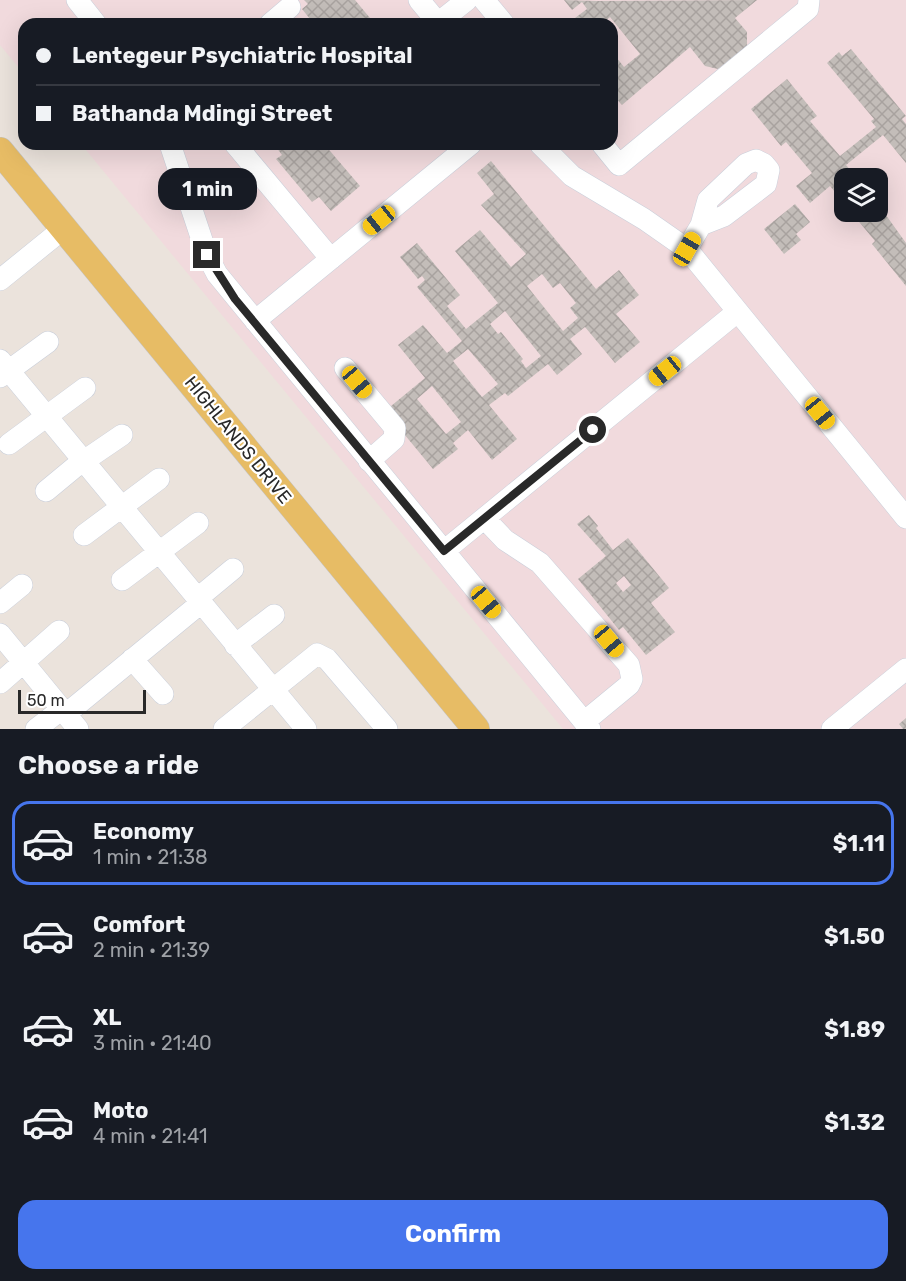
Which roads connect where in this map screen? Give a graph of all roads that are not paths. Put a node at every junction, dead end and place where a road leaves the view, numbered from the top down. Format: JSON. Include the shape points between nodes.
{"nodes":[{"id":1,"x":77,"y":0,"type":"edge"},
{"id":2,"x":419,"y":0,"type":"edge"},
{"id":3,"x":467,"y":0,"type":"edge"},
{"id":4,"x":484,"y":0,"type":"edge"},
{"id":5,"x":809,"y":0,"type":"edge"},
{"id":6,"x":91,"y":18,"type":"edge"},
{"id":7,"x":434,"y":18,"type":"edge"},
{"id":8,"x":446,"y":18,"type":"edge"},
{"id":9,"x":499,"y":18,"type":"edge"},
{"id":10,"x":172,"y":150,"type":"edge"},
{"id":11,"x":240,"y":150,"type":"edge"},
{"id":12,"x":464,"y":150,"type":"edge"},
{"id":13,"x":546,"y":150,"type":"edge"},
{"id":14,"x":607,"y":150,"type":"edge"},
{"id":15,"x":0,"y":151,"type":"edge"},
{"id":16,"x":619,"y":165,"type":"junction"},
{"id":17,"x":604,"y":197,"type":"junction"},
{"id":18,"x":701,"y":225,"type":"dead end"},
{"id":19,"x":63,"y":229,"type":"junction"},
{"id":20,"x":687,"y":249,"type":"junction"},
{"id":21,"x":331,"y":259,"type":"junction"},
{"id":22,"x":0,"y":280,"type":"edge"},
{"id":23,"x":737,"y":312,"type":"junction"},
{"id":24,"x":255,"y":321,"type":"junction"},
{"id":25,"x":48,"y":342,"type":"dead end"},
{"id":26,"x":345,"y":368,"type":"dead end"},
{"id":27,"x":3,"y":370,"type":"edge"},
{"id":28,"x":85,"y":388,"type":"dead end"},
{"id":29,"x":46,"y":417,"type":"junction"},
{"id":30,"x":122,"y":435,"type":"dead end"},
{"id":31,"x":9,"y":444,"type":"dead end"},
{"id":32,"x":369,"y":461,"type":"junction"},
{"id":33,"x":83,"y":462,"type":"junction"},
{"id":34,"x":159,"y":479,"type":"dead end"},
{"id":35,"x":46,"y":490,"type":"dead end"},
{"id":36,"x":121,"y":507,"type":"junction"},
{"id":37,"x":906,"y":518,"type":"edge"},
{"id":38,"x":484,"y":519,"type":"junction"},
{"id":39,"x":198,"y":523,"type":"dead end"},
{"id":40,"x":84,"y":535,"type":"dead end"},
{"id":41,"x":159,"y":551,"type":"junction"},
{"id":42,"x":444,"y":551,"type":"junction"},
{"id":43,"x":233,"y":569,"type":"dead end"},
{"id":44,"x":122,"y":580,"type":"dead end"},
{"id":45,"x":22,"y":585,"type":"dead end"},
{"id":46,"x":200,"y":601,"type":"junction"},
{"id":47,"x":0,"y":603,"type":"edge"},
{"id":48,"x":273,"y":615,"type":"dead end"},
{"id":49,"x":59,"y":630,"type":"dead end"},
{"id":50,"x":0,"y":634,"type":"edge"},
{"id":51,"x":235,"y":645,"type":"junction"},
{"id":52,"x":132,"y":659,"type":"junction"},
{"id":53,"x":24,"y":663,"type":"junction"},
{"id":54,"x":906,"y":669,"type":"edge"},
{"id":55,"x":0,"y":683,"type":"edge"},
{"id":56,"x":273,"y":690,"type":"junction"},
{"id":57,"x":162,"y":694,"type":"dead end"},
{"id":58,"x":69,"y":717,"type":"edge"},
{"id":59,"x":587,"y":725,"type":"edge"},
{"id":60,"x":378,"y":726,"type":"edge"},
{"id":61,"x":36,"y":729,"type":"edge"},
{"id":62,"x":224,"y":729,"type":"edge"},
{"id":63,"x":306,"y":729,"type":"edge"},
{"id":64,"x":476,"y":729,"type":"edge"},
{"id":65,"x":832,"y":729,"type":"edge"}],
"edges":[{"from":1,"to":6,"type":"street"},
{"from":2,"to":7,"type":"street"},
{"from":3,"to":8,"type":"street"},
{"from":4,"to":9,"type":"street"},
{"from":5,"to":16,"type":"street","via":[[808,9]]},
{"from":10,"to":24,"type":"street","via":[[207,255],[235,299]]},
{"from":11,"to":21,"type":"street"},
{"from":12,"to":21,"type":"street"},
{"from":13,"to":17,"type":"street","via":[[572,176]]},
{"from":14,"to":16,"type":"street"},
{"from":15,"to":19,"type":"main road","name":"HIGHLANDS DRIVE"},
{"from":16,"to":17,"type":"street"},
{"from":17,"to":20,"type":"street"},
{"from":18,"to":20,"type":"street"},
{"from":19,"to":22,"type":"street"},
{"from":19,"to":64,"type":"main road","name":"HIGHLANDS DRIVE"},
{"from":20,"to":23,"type":"street"},
{"from":21,"to":24,"type":"street"},
{"from":23,"to":37,"type":"street"},
{"from":23,"to":38,"type":"street"},
{"from":24,"to":32,"type":"street"},
{"from":25,"to":27,"type":"street"},
{"from":26,"to":32,"type":"street","via":[[395,428],[394,438]]},
{"from":27,"to":29,"type":"street"},
{"from":28,"to":29,"type":"street"},
{"from":29,"to":31,"type":"street"},
{"from":29,"to":33,"type":"street"},
{"from":30,"to":33,"type":"street"},
{"from":32,"to":42,"type":"street"},
{"from":33,"to":35,"type":"street"},
{"from":33,"to":36,"type":"street"},
{"from":34,"to":36,"type":"street"},
{"from":36,"to":40,"type":"street"},
{"from":36,"to":41,"type":"street"},
{"from":38,"to":42,"type":"street"},
{"from":38,"to":59,"type":"street","via":[[505,540],[540,563],[629,665],[629,685]]},
{"from":39,"to":41,"type":"street"},
{"from":41,"to":44,"type":"street"},
{"from":41,"to":46,"type":"street"},
{"from":42,"to":59,"type":"street"},
{"from":43,"to":46,"type":"street"},
{"from":45,"to":47,"type":"street"},
{"from":46,"to":51,"type":"street"},
{"from":46,"to":52,"type":"street"},
{"from":48,"to":51,"type":"street"},
{"from":49,"to":53,"type":"street"},
{"from":50,"to":53,"type":"street"},
{"from":51,"to":56,"type":"street"},
{"from":52,"to":57,"type":"street"},
{"from":52,"to":58,"type":"street"},
{"from":53,"to":55,"type":"street"},
{"from":53,"to":58,"type":"street"},
{"from":54,"to":65,"type":"street"},
{"from":56,"to":60,"type":"street","via":[[316,654],[327,659]]},
{"from":56,"to":62,"type":"street"},
{"from":56,"to":63,"type":"street"},
{"from":58,"to":61,"type":"street"}]}
